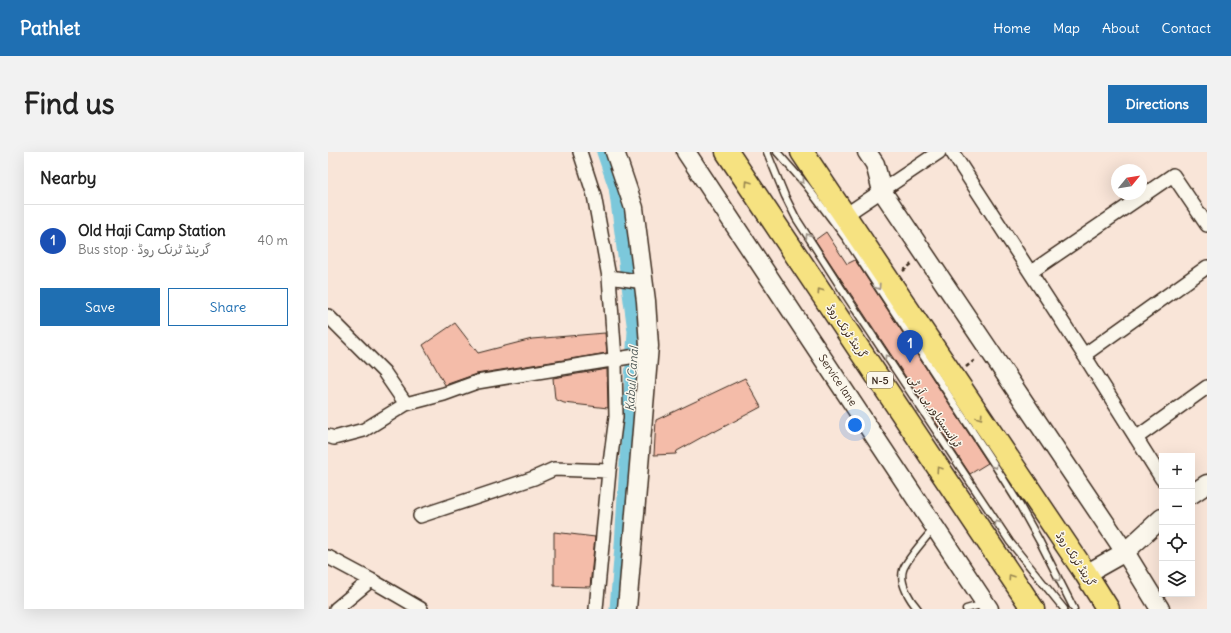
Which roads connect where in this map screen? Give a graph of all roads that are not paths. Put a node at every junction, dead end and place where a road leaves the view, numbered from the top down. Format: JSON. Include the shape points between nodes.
{"nodes":[{"id":1,"x":580,"y":152,"type":"edge"},
{"id":2,"x":615,"y":152,"type":"edge"},
{"id":3,"x":686,"y":152,"type":"edge"},
{"id":4,"x":727,"y":152,"type":"edge"},
{"id":5,"x":767,"y":152,"type":"edge"},
{"id":6,"x":777,"y":152,"type":"edge"},
{"id":7,"x":802,"y":152,"type":"edge"},
{"id":8,"x":867,"y":152,"type":"edge"},
{"id":9,"x":939,"y":152,"type":"edge"},
{"id":10,"x":952,"y":152,"type":"edge"},
{"id":11,"x":882,"y":191,"type":"junction"},
{"id":12,"x":844,"y":216,"type":"junction"},
{"id":13,"x":1207,"y":225,"type":"edge"},
{"id":14,"x":1207,"y":267,"type":"edge"},
{"id":15,"x":1031,"y":272,"type":"junction"},
{"id":16,"x":611,"y":278,"type":"junction"},
{"id":17,"x":640,"y":282,"type":"junction"},
{"id":18,"x":328,"y":316,"type":"edge"},
{"id":19,"x":646,"y":354,"type":"junction"},
{"id":20,"x":1084,"y":355,"type":"junction"},
{"id":21,"x":618,"y":358,"type":"junction"},
{"id":22,"x":1207,"y":387,"type":"edge"},
{"id":23,"x":406,"y":404,"type":"junction"},
{"id":24,"x":328,"y":436,"type":"edge"},
{"id":25,"x":1136,"y":438,"type":"junction"},
{"id":26,"x":609,"y":471,"type":"junction"},
{"id":27,"x":1159,"y":474,"type":"edge"},
{"id":28,"x":1207,"y":484,"type":"edge"},
{"id":29,"x":1195,"y":492,"type":"edge"},
{"id":30,"x":420,"y":516,"type":"dead end"},
{"id":31,"x":1159,"y":521,"type":"edge"},
{"id":32,"x":935,"y":526,"type":"junction"},
{"id":33,"x":1125,"y":552,"type":"junction"},
{"id":34,"x":328,"y":557,"type":"edge"},
{"id":35,"x":1086,"y":574,"type":"junction"},
{"id":36,"x":371,"y":580,"type":"junction"},
{"id":37,"x":987,"y":606,"type":"edge"},
{"id":38,"x":336,"y":609,"type":"edge"},
{"id":39,"x":421,"y":609,"type":"edge"},
{"id":40,"x":596,"y":609,"type":"edge"},
{"id":41,"x":627,"y":609,"type":"edge"},
{"id":42,"x":918,"y":609,"type":"edge"},
{"id":43,"x":966,"y":609,"type":"edge"},
{"id":44,"x":1032,"y":609,"type":"edge"},
{"id":45,"x":1064,"y":609,"type":"edge"},
{"id":46,"x":1074,"y":609,"type":"edge"},
{"id":47,"x":1108,"y":609,"type":"edge"},
{"id":48,"x":1160,"y":609,"type":"edge"}],
"edges":[{"from":1,"to":16,"type":"street","via":[[594,195]]},
{"from":2,"to":17,"type":"street","via":[[634,208]]},
{"from":3,"to":32,"type":"street","name":"Service lane"},
{"from":44,"to":4,"type":"highway","name":"گرینڈ ٹرنک روڈ","number":"N-5","one_way":true},
{"from":45,"to":5,"type":"lane","name":"ٹرانسپشاور بی آر ٹی","one_way":true,"via":[[1010,542],[796,218]]},
{"from":6,"to":46,"type":"lane","name":"ٹرانسپشاور بی آر ٹی","one_way":true,"via":[[848,240],[994,464],[1033,530]]},
{"from":7,"to":12,"type":"highway","name":"گرینڈ ٹرنک روڈ"},
{"from":8,"to":11,"type":"street","via":[[875,164]]},
{"from":9,"to":11,"type":"street"},
{"from":10,"to":15,"type":"street"},
{"from":11,"to":12,"type":"street"},
{"from":11,"to":33,"type":"street"},
{"from":12,"to":35,"type":"highway","name":"گرینڈ ٹرنک روڈ","one_way":true},
{"from":13,"to":15,"type":"street","via":[[1173,175]]},
{"from":14,"to":20,"type":"street"},
{"from":15,"to":20,"type":"street"},
{"from":16,"to":17,"type":"street"},
{"from":16,"to":21,"type":"street"},
{"from":17,"to":19,"type":"street","via":[[646,301]]},
{"from":18,"to":23,"type":"street","via":[[384,372]]},
{"from":19,"to":21,"type":"street"},
{"from":19,"to":41,"type":"street"},
{"from":20,"to":25,"type":"street"},
{"from":21,"to":23,"type":"street","via":[[477,382]]},
{"from":21,"to":26,"type":"street","via":[[616,417]]},
{"from":22,"to":25,"type":"street"},
{"from":23,"to":24,"type":"street","via":[[364,430],[334,438]]},
{"from":25,"to":27,"type":"street"},
{"from":26,"to":30,"type":"street","via":[[554,469]]},
{"from":26,"to":40,"type":"street"},
{"from":28,"to":29,"type":"street"},
{"from":31,"to":33,"type":"street"},
{"from":32,"to":37,"type":"street","name":"Service lane"},
{"from":32,"to":42,"type":"lane","via":[[902,572],[905,589]]},
{"from":33,"to":35,"type":"street"},
{"from":33,"to":48,"type":"street"},
{"from":34,"to":36,"type":"street"},
{"from":35,"to":47,"type":"highway","name":"گرینڈ ٹرنک روڈ"},
{"from":36,"to":38,"type":"street"},
{"from":36,"to":39,"type":"street"},
{"from":37,"to":43,"type":"lane"}]}
